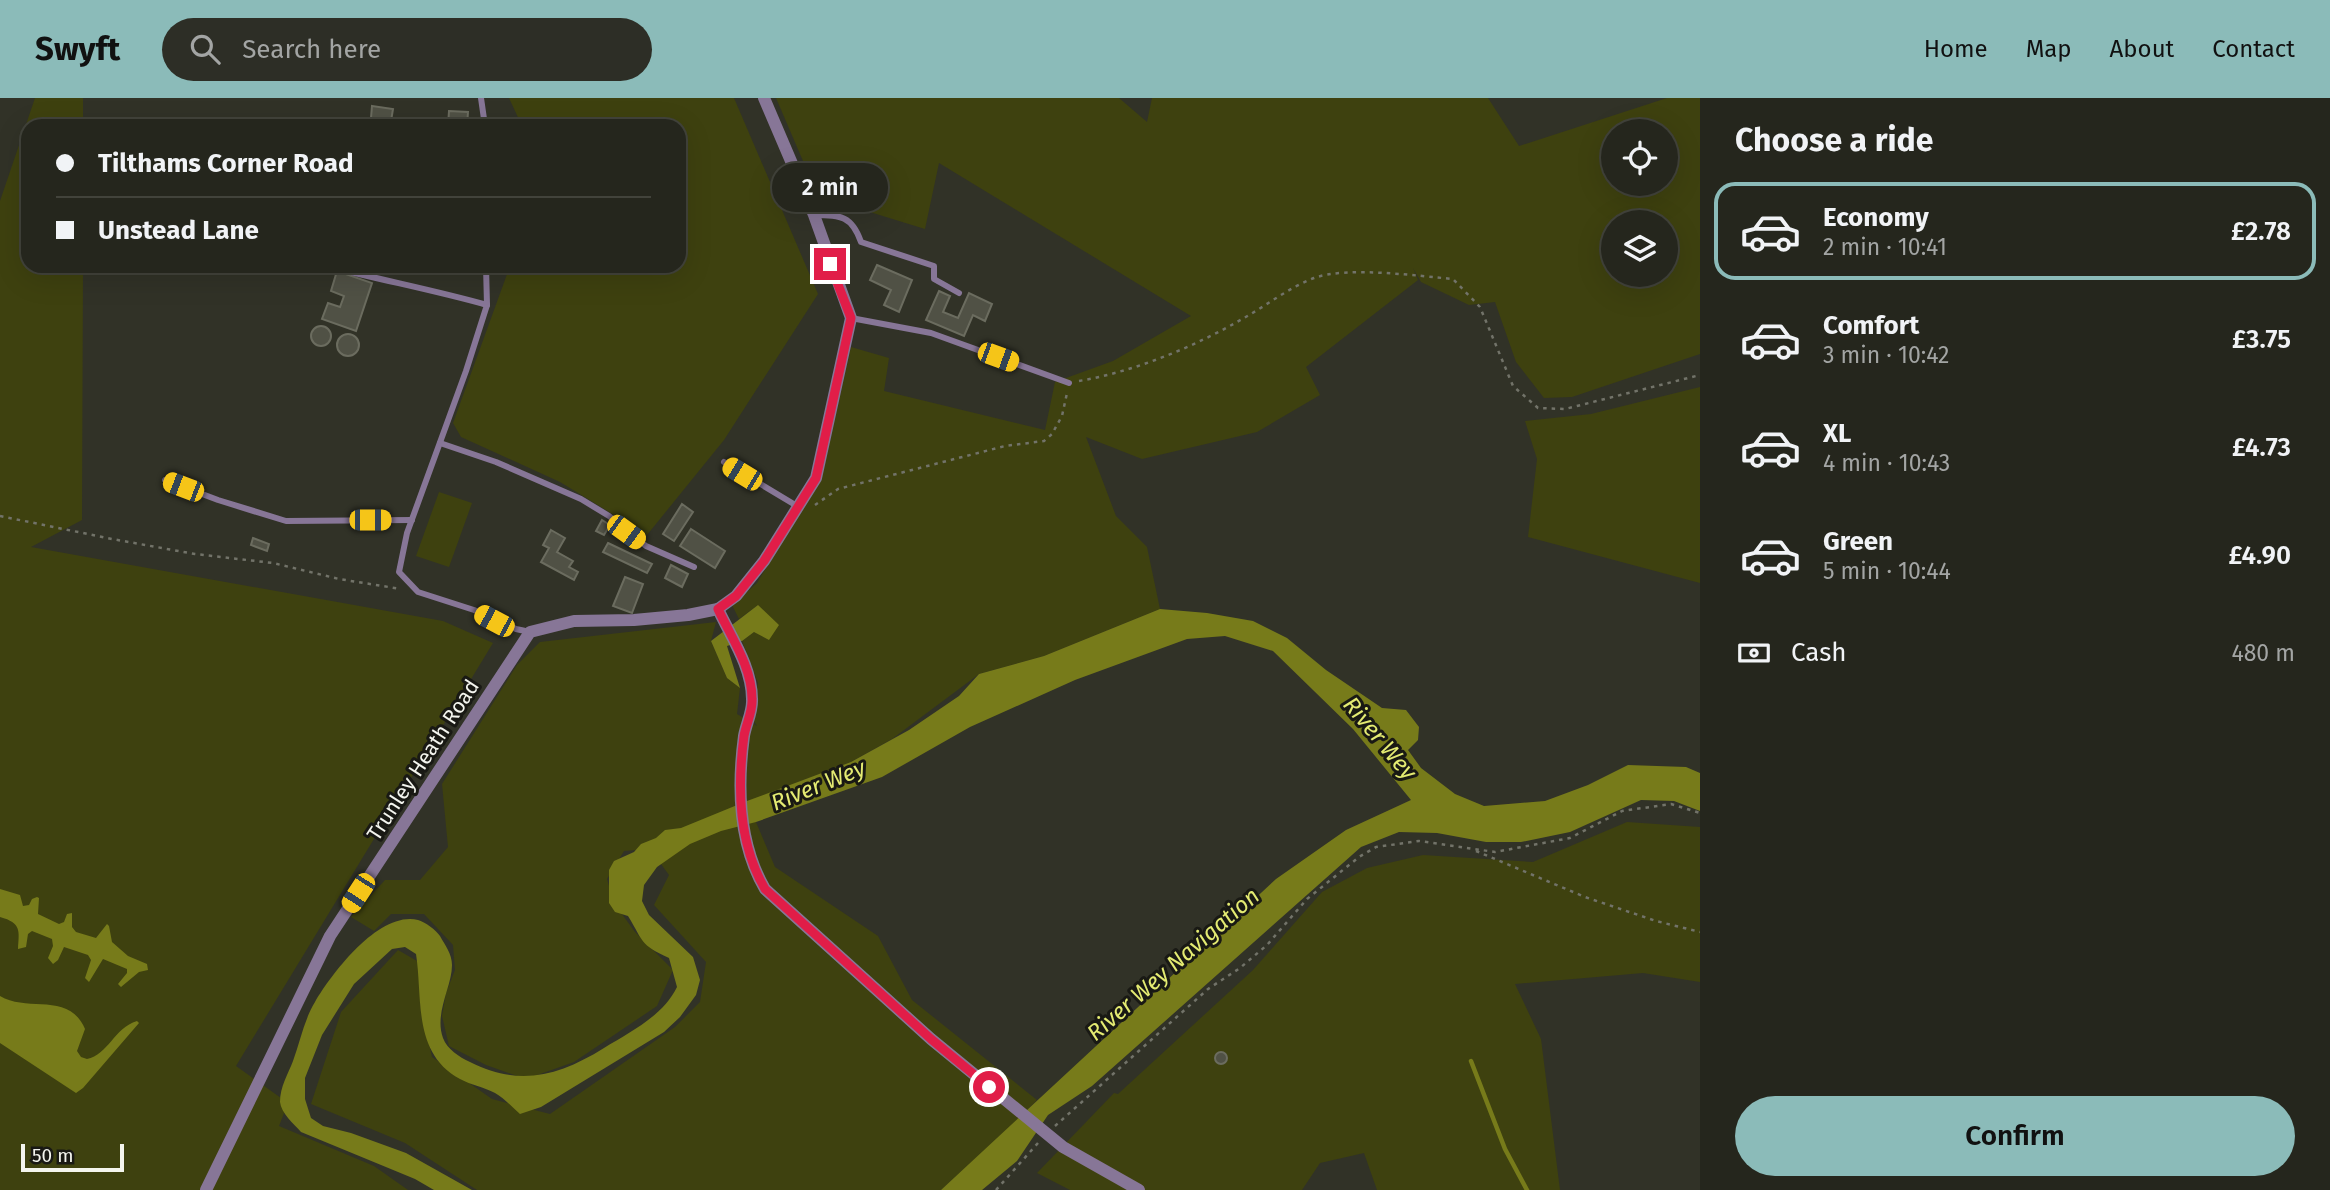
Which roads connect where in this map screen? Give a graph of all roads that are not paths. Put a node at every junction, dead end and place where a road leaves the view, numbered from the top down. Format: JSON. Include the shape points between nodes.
{"nodes":[{"id":1,"x":481,"y":98,"type":"edge"},
{"id":2,"x":764,"y":98,"type":"edge"},
{"id":3,"x":484,"y":119,"type":"edge"},
{"id":4,"x":814,"y":215,"type":"junction"},
{"id":5,"x":359,"y":273,"type":"edge"},
{"id":6,"x":486,"y":273,"type":"edge"},
{"id":7,"x":959,"y":293,"type":"dead end"},
{"id":8,"x":487,"y":305,"type":"junction"},
{"id":9,"x":851,"y":318,"type":"junction"},
{"id":10,"x":1069,"y":383,"type":"road end"},
{"id":11,"x":440,"y":443,"type":"junction"},
{"id":12,"x":724,"y":463,"type":"dead end"},
{"id":13,"x":165,"y":480,"type":"dead end"},
{"id":14,"x":801,"y":509,"type":"junction"},
{"id":15,"x":412,"y":520,"type":"junction"},
{"id":16,"x":694,"y":567,"type":"dead end"},
{"id":17,"x":718,"y":609,"type":"junction"},
{"id":18,"x":530,"y":632,"type":"junction"},
{"id":19,"x":206,"y":1190,"type":"edge"},
{"id":20,"x":1139,"y":1190,"type":"edge"}],
"edges":[{"from":1,"to":3,"type":"lane"},
{"from":2,"to":4,"type":"street"},
{"from":4,"to":7,"type":"lane","via":[[838,215],[856,226],[861,243],[934,267],[934,279]]},
{"from":4,"to":9,"type":"street"},
{"from":5,"to":8,"type":"lane"},
{"from":6,"to":8,"type":"lane"},
{"from":8,"to":11,"type":"lane"},
{"from":9,"to":10,"type":"lane","via":[[931,333]]},
{"from":9,"to":14,"type":"street","via":[[816,478]]},
{"from":11,"to":15,"type":"lane"},
{"from":11,"to":16,"type":"lane","via":[[581,499],[646,546]]},
{"from":12,"to":14,"type":"lane"},
{"from":13,"to":15,"type":"lane","via":[[286,521]]},
{"from":14,"to":17,"type":"street","via":[[736,596]]},
{"from":15,"to":18,"type":"lane","via":[[399,572],[418,592]]},
{"from":17,"to":18,"type":"street","via":[[634,620],[574,621]]},
{"from":17,"to":20,"type":"street","via":[[746,667],[753,700],[739,793],[752,867],[765,889],[931,1039],[1045,1133]]},
{"from":18,"to":19,"type":"street","name":"Trunley Heath Road","via":[[330,936]]}]}
